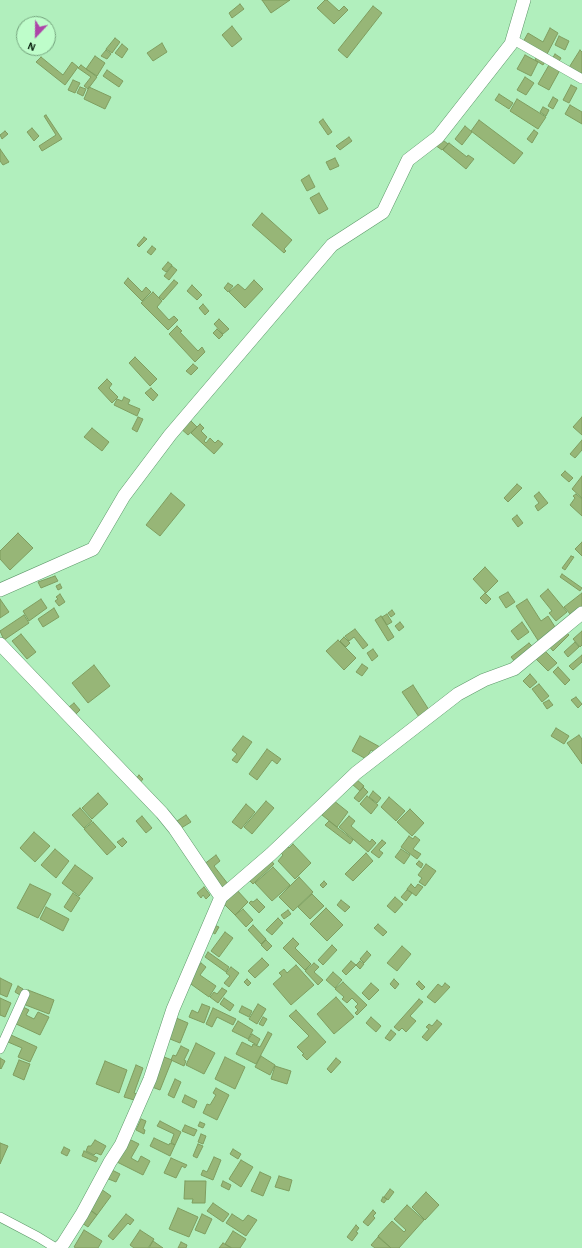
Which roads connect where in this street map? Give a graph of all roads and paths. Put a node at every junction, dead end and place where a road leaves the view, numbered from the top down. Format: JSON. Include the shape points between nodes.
{"nodes":[{"id":1,"x":524,"y":0,"type":"edge"},
{"id":2,"x":512,"y":38,"type":"junction"},
{"id":3,"x":582,"y":79,"type":"edge"},
{"id":4,"x":0,"y":590,"type":"edge"},
{"id":5,"x":582,"y":613,"type":"edge"},
{"id":6,"x":0,"y":644,"type":"edge"},
{"id":7,"x":221,"y":897,"type":"junction"},
{"id":8,"x":25,"y":994,"type":"dead end"},
{"id":9,"x":0,"y":1049,"type":"edge"},
{"id":10,"x":0,"y":1218,"type":"edge"},
{"id":11,"x":62,"y":1247,"type":"edge"}],
"edges":[{"from":1,"to":2,"type":"street"},
{"from":2,"to":3,"type":"street"},
{"from":2,"to":4,"type":"street","via":[[511,44],[438,137],[408,160],[383,212],[332,245],[170,435],[124,496],[93,549]]},
{"from":5,"to":7,"type":"street","via":[[514,669],[484,680],[458,694],[356,773],[271,854]]},
{"from":6,"to":7,"type":"street","via":[[162,813]]},
{"from":7,"to":11,"type":"street","via":[[173,1009],[150,1079],[121,1145]]},
{"from":8,"to":9,"type":"street"},
{"from":10,"to":11,"type":"street"}]}
